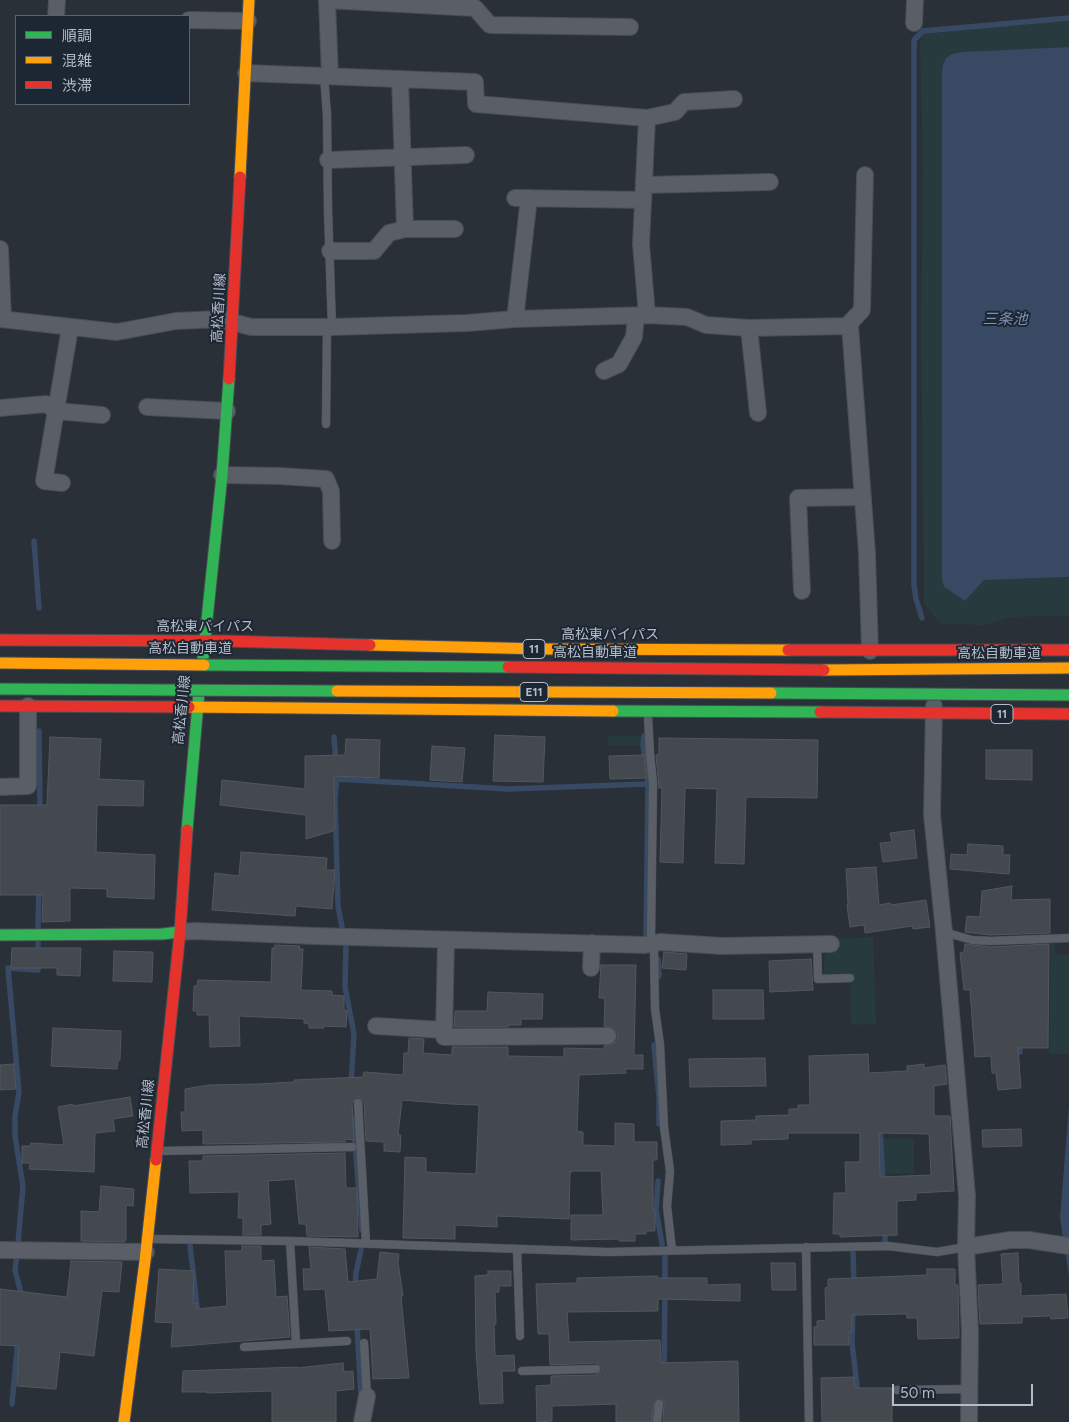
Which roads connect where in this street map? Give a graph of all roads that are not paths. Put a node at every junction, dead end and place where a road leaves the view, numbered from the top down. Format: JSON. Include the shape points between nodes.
{"nodes":[{"id":1,"x":57,"y":0,"type":"edge"},
{"id":2,"x":249,"y":0,"type":"edge"},
{"id":3,"x":915,"y":0,"type":"edge"},
{"id":4,"x":56,"y":15,"type":"edge"},
{"id":5,"x":190,"y":20,"type":"edge"},
{"id":6,"x":248,"y":21,"type":"junction"},
{"id":7,"x":914,"y":23,"type":"dead end"},
{"id":8,"x":630,"y":27,"type":"dead end"},
{"id":9,"x":246,"y":73,"type":"junction"},
{"id":10,"x":327,"y":76,"type":"junction"},
{"id":11,"x":400,"y":79,"type":"junction"},
{"id":12,"x":734,"y":99,"type":"dead end"},
{"id":13,"x":647,"y":118,"type":"junction"},
{"id":14,"x":466,"y":155,"type":"dead end"},
{"id":15,"x":402,"y":157,"type":"junction"},
{"id":16,"x":328,"y":160,"type":"junction"},
{"id":17,"x":865,"y":175,"type":"dead end"},
{"id":18,"x":770,"y":182,"type":"dead end"},
{"id":19,"x":644,"y":193,"type":"junction"},
{"id":20,"x":405,"y":229,"type":"junction"},
{"id":21,"x":455,"y":230,"type":"dead end"},
{"id":22,"x":0,"y":249,"type":"edge"},
{"id":23,"x":330,"y":251,"type":"junction"},
{"id":24,"x":641,"y":315,"type":"junction"},
{"id":25,"x":2,"y":319,"type":"edge"},
{"id":26,"x":515,"y":319,"type":"junction"},
{"id":27,"x":234,"y":322,"type":"junction"},
{"id":28,"x":330,"y":326,"type":"junction"},
{"id":29,"x":847,"y":326,"type":"junction"},
{"id":30,"x":70,"y":328,"type":"junction"},
{"id":31,"x":749,"y":328,"type":"junction"},
{"id":32,"x":604,"y":370,"type":"dead end"},
{"id":33,"x":0,"y":408,"type":"edge"},
{"id":34,"x":147,"y":408,"type":"dead end"},
{"id":35,"x":56,"y":411,"type":"junction"},
{"id":36,"x":227,"y":411,"type":"junction"},
{"id":37,"x":758,"y":413,"type":"dead end"},
{"id":38,"x":102,"y":415,"type":"dead end"},
{"id":39,"x":326,"y":424,"type":"dead end"},
{"id":40,"x":222,"y":475,"type":"junction"},
{"id":41,"x":62,"y":483,"type":"dead end"},
{"id":42,"x":863,"y":496,"type":"junction"},
{"id":43,"x":332,"y":541,"type":"dead end"},
{"id":44,"x":802,"y":591,"type":"dead end"},
{"id":45,"x":0,"y":640,"type":"edge"},
{"id":46,"x":205,"y":642,"type":"junction"},
{"id":47,"x":1069,"y":650,"type":"edge"},
{"id":48,"x":870,"y":651,"type":"junction"},
{"id":49,"x":937,"y":651,"type":"junction"},
{"id":50,"x":0,"y":662,"type":"edge"},
{"id":51,"x":1069,"y":668,"type":"edge"},
{"id":52,"x":0,"y":689,"type":"edge"},
{"id":53,"x":1069,"y":695,"type":"edge"},
{"id":54,"x":0,"y":706,"type":"edge"},
{"id":55,"x":28,"y":706,"type":"junction"},
{"id":56,"x":198,"y":708,"type":"junction"},
{"id":57,"x":648,"y":711,"type":"junction"},
{"id":58,"x":934,"y":713,"type":"junction"},
{"id":59,"x":1069,"y":714,"type":"edge"},
{"id":60,"x":0,"y":787,"type":"edge"},
{"id":61,"x":180,"y":932,"type":"junction"},
{"id":62,"x":944,"y":932,"type":"junction"},
{"id":63,"x":0,"y":935,"type":"edge"},
{"id":64,"x":1069,"y":938,"type":"edge"},
{"id":65,"x":446,"y":940,"type":"junction"},
{"id":66,"x":592,"y":943,"type":"junction"},
{"id":67,"x":652,"y":943,"type":"junction"},
{"id":68,"x":824,"y":944,"type":"joint"},
{"id":69,"x":591,"y":968,"type":"dead end"},
{"id":70,"x":850,"y":978,"type":"dead end"},
{"id":71,"x":376,"y":1026,"type":"dead end"},
{"id":72,"x":444,"y":1030,"type":"junction"},
{"id":73,"x":608,"y":1036,"type":"dead end"},
{"id":74,"x":358,"y":1103,"type":"dead end"},
{"id":75,"x":352,"y":1148,"type":"dead end"},
{"id":76,"x":158,"y":1151,"type":"junction"},
{"id":77,"x":290,"y":1241,"type":"junction"},
{"id":78,"x":366,"y":1243,"type":"junction"},
{"id":79,"x":146,"y":1245,"type":"junction"},
{"id":80,"x":1066,"y":1246,"type":"edge"},
{"id":81,"x":806,"y":1247,"type":"junction"},
{"id":82,"x":966,"y":1247,"type":"junction"},
{"id":83,"x":517,"y":1249,"type":"junction"},
{"id":84,"x":0,"y":1250,"type":"edge"},
{"id":85,"x":672,"y":1250,"type":"junction"},
{"id":86,"x":520,"y":1336,"type":"dead end"},
{"id":87,"x":346,"y":1341,"type":"dead end"},
{"id":88,"x":364,"y":1343,"type":"dead end"},
{"id":89,"x":296,"y":1344,"type":"junction"},
{"id":90,"x":244,"y":1347,"type":"dead end"},
{"id":91,"x":596,"y":1369,"type":"dead end"},
{"id":92,"x":522,"y":1371,"type":"dead end"},
{"id":93,"x":970,"y":1389,"type":"junction"},
{"id":94,"x":897,"y":1390,"type":"dead end"},
{"id":95,"x":367,"y":1396,"type":"joint"},
{"id":96,"x":658,"y":1404,"type":"dead end"},
{"id":97,"x":124,"y":1422,"type":"edge"},
{"id":98,"x":362,"y":1422,"type":"edge"},
{"id":99,"x":657,"y":1422,"type":"edge"},
{"id":100,"x":808,"y":1422,"type":"edge"},
{"id":101,"x":969,"y":1422,"type":"edge"}],
"edges":[{"from":1,"to":4,"type":"street"},
{"from":2,"to":6,"type":"main road","name":"高松香川線"},
{"from":3,"to":7,"type":"street"},
{"from":5,"to":6,"type":"street"},
{"from":6,"to":9,"type":"main road","name":"高松香川線"},
{"from":8,"to":10,"type":"street","via":[[490,24],[475,8],[327,0]]},
{"from":9,"to":10,"type":"street"},
{"from":9,"to":27,"type":"main road","name":"高松香川線"},
{"from":10,"to":11,"type":"street"},
{"from":10,"to":16,"type":"lane"},
{"from":11,"to":13,"type":"street","via":[[475,82],[476,104]]},
{"from":11,"to":15,"type":"street"},
{"from":12,"to":13,"type":"street","via":[[684,102],[675,112]]},
{"from":13,"to":19,"type":"street"},
{"from":14,"to":15,"type":"street"},
{"from":15,"to":16,"type":"street"},
{"from":15,"to":20,"type":"street"},
{"from":16,"to":23,"type":"lane"},
{"from":17,"to":29,"type":"street","via":[[862,310]]},
{"from":18,"to":19,"type":"street"},
{"from":19,"to":24,"type":"street"},
{"from":19,"to":26,"type":"street","via":[[522,198]]},
{"from":20,"to":21,"type":"street"},
{"from":20,"to":23,"type":"street","via":[[388,233],[374,250]]},
{"from":22,"to":25,"type":"street"},
{"from":23,"to":28,"type":"lane"},
{"from":24,"to":26,"type":"street"},
{"from":24,"to":31,"type":"street","via":[[687,317],[706,325]]},
{"from":24,"to":32,"type":"street","via":[[634,337],[619,364]]},
{"from":25,"to":30,"type":"street"},
{"from":26,"to":28,"type":"street","via":[[467,324]]},
{"from":27,"to":28,"type":"street","via":[[251,327]]},
{"from":27,"to":30,"type":"street","via":[[221,319],[176,321],[117,332]]},
{"from":27,"to":36,"type":"main road","name":"高松香川線"},
{"from":28,"to":39,"type":"lane"},
{"from":29,"to":31,"type":"street"},
{"from":29,"to":42,"type":"street","via":[[850,326]]},
{"from":30,"to":35,"type":"street"},
{"from":31,"to":37,"type":"street"},
{"from":33,"to":35,"type":"street","via":[[46,404]]},
{"from":34,"to":36,"type":"street"},
{"from":35,"to":38,"type":"street"},
{"from":35,"to":41,"type":"street","via":[[44,481]]},
{"from":36,"to":40,"type":"main road","name":"高松香川線"},
{"from":40,"to":43,"type":"street","via":[[326,479],[331,491]]},
{"from":40,"to":46,"type":"main road","name":"高松香川線"},
{"from":42,"to":44,"type":"street","via":[[798,498]]},
{"from":42,"to":48,"type":"street"},
{"from":45,"to":46,"type":"main road","name":"高松東バイパス","number":"11"},
{"from":46,"to":48,"type":"main road","name":"高松東バイパス","number":"11"},
{"from":46,"to":56,"type":"main road","name":"高松香川線"},
{"from":47,"to":49,"type":"main road","name":"高松東バイパス","number":"11"},
{"from":48,"to":49,"type":"main road","name":"高松東バイパス","number":"11"},
{"from":49,"to":58,"type":"street"},
{"from":50,"to":51,"type":"main road","name":"高松自動車道","number":"E11","bridge":true,"via":[[848,670]]},
{"from":52,"to":53,"type":"main road","number":"E11","bridge":true},
{"from":54,"to":55,"type":"main road","number":"11"},
{"from":55,"to":56,"type":"main road","number":"11"},
{"from":55,"to":60,"type":"street","via":[[28,786]]},
{"from":56,"to":57,"type":"main road","number":"11"},
{"from":56,"to":61,"type":"main road","name":"高松香川線"},
{"from":57,"to":58,"type":"main road","number":"11"},
{"from":57,"to":67,"type":"lane","via":[[653,783]]},
{"from":58,"to":59,"type":"main road","number":"11"},
{"from":58,"to":62,"type":"street","via":[[932,815]]},
{"from":61,"to":63,"type":"main road"},
{"from":61,"to":65,"type":"street"},
{"from":61,"to":76,"type":"main road","name":"高松香川線"},
{"from":62,"to":64,"type":"lane","via":[[990,941]]},
{"from":62,"to":82,"type":"street","via":[[967,1196]]},
{"from":65,"to":66,"type":"street"},
{"from":65,"to":72,"type":"street"},
{"from":66,"to":67,"type":"street"},
{"from":66,"to":69,"type":"street"},
{"from":67,"to":68,"type":"street","via":[[722,946]]},
{"from":67,"to":85,"type":"lane","via":[[664,1127],[670,1171],[667,1206]]},
{"from":68,"to":70,"type":"lane","via":[[818,979]]},
{"from":71,"to":72,"type":"street"},
{"from":72,"to":73,"type":"street","via":[[444,1037]]},
{"from":74,"to":78,"type":"lane"},
{"from":75,"to":76,"type":"lane"},
{"from":76,"to":79,"type":"main road","name":"高松香川線"},
{"from":77,"to":78,"type":"lane"},
{"from":77,"to":79,"type":"lane"},
{"from":77,"to":89,"type":"lane"},
{"from":78,"to":83,"type":"lane"},
{"from":79,"to":84,"type":"street"},
{"from":79,"to":97,"type":"main road","name":"高松香川線"},
{"from":80,"to":82,"type":"street","via":[[1010,1240]]},
{"from":81,"to":82,"type":"lane","via":[[888,1246],[937,1252]]},
{"from":81,"to":85,"type":"lane"},
{"from":81,"to":100,"type":"lane"},
{"from":82,"to":93,"type":"street"},
{"from":83,"to":85,"type":"lane"},
{"from":83,"to":86,"type":"lane"},
{"from":87,"to":89,"type":"lane"},
{"from":88,"to":95,"type":"lane"},
{"from":89,"to":90,"type":"lane"},
{"from":91,"to":92,"type":"lane"},
{"from":93,"to":94,"type":"lane"},
{"from":93,"to":101,"type":"street"},
{"from":95,"to":98,"type":"street"},
{"from":96,"to":99,"type":"lane"}]}
